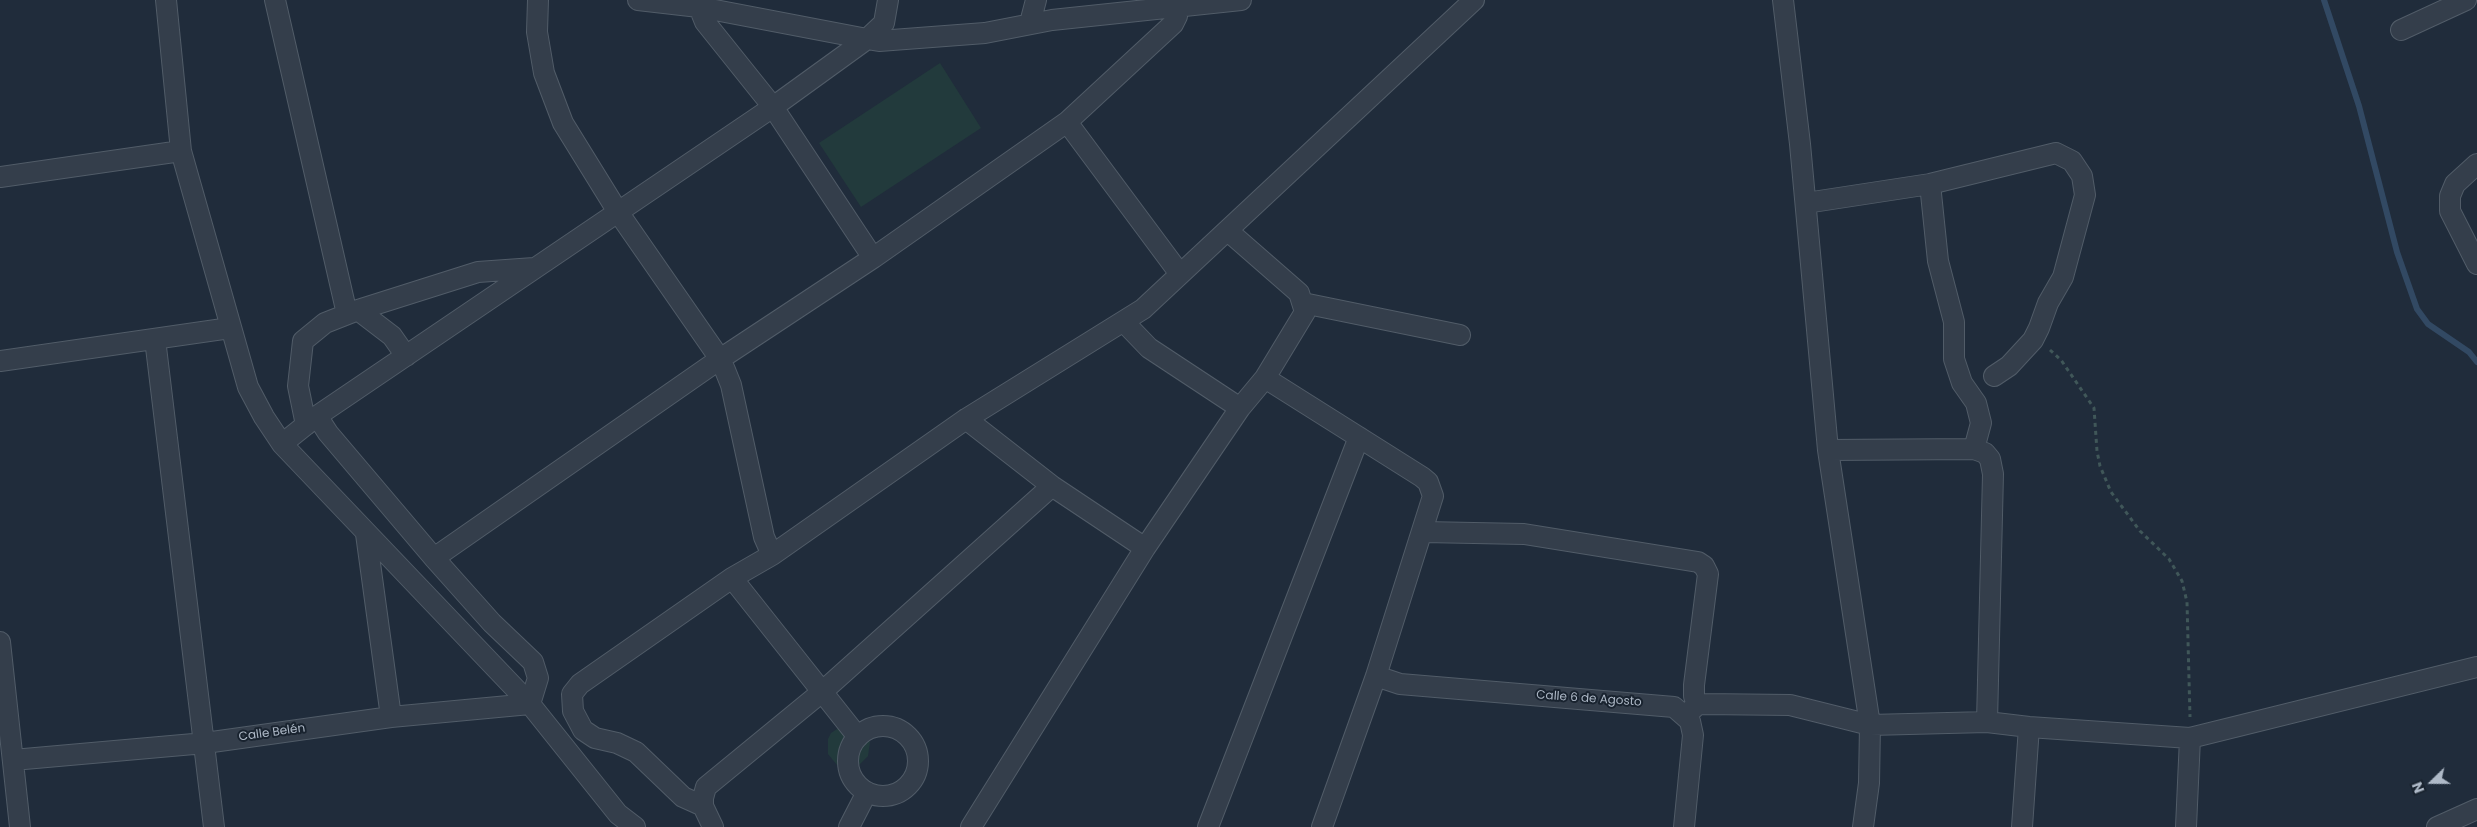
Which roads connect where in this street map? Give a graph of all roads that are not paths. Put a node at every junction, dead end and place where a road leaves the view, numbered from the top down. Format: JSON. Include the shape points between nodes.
{"nodes":[{"id":1,"x":166,"y":0,"type":"edge"},
{"id":2,"x":275,"y":0,"type":"edge"},
{"id":3,"x":538,"y":0,"type":"edge"},
{"id":4,"x":638,"y":0,"type":"edge"},
{"id":5,"x":888,"y":0,"type":"edge"},
{"id":6,"x":1036,"y":0,"type":"edge"},
{"id":7,"x":1230,"y":0,"type":"edge"},
{"id":8,"x":1474,"y":0,"type":"edge"},
{"id":9,"x":1783,"y":0,"type":"edge"},
{"id":10,"x":2466,"y":0,"type":"edge"},
{"id":11,"x":699,"y":6,"type":"junction"},
{"id":12,"x":1178,"y":7,"type":"junction"},
{"id":13,"x":1030,"y":23,"type":"junction"},
{"id":14,"x":2401,"y":30,"type":"dead end"},
{"id":15,"x":868,"y":39,"type":"junction"},
{"id":16,"x":773,"y":107,"type":"junction"},
{"id":17,"x":1067,"y":122,"type":"junction"},
{"id":18,"x":180,"y":152,"type":"junction"},
{"id":19,"x":2477,"y":164,"type":"edge"},
{"id":20,"x":0,"y":177,"type":"edge"},
{"id":21,"x":1930,"y":184,"type":"junction"},
{"id":22,"x":1806,"y":203,"type":"junction"},
{"id":23,"x":618,"y":212,"type":"junction"},
{"id":24,"x":1228,"y":232,"type":"junction"},
{"id":25,"x":873,"y":258,"type":"junction"},
{"id":26,"x":2477,"y":264,"type":"edge"},
{"id":27,"x":536,"y":268,"type":"junction"},
{"id":28,"x":1180,"y":274,"type":"junction"},
{"id":29,"x":1303,"y":303,"type":"junction"},
{"id":30,"x":353,"y":312,"type":"junction"},
{"id":31,"x":1124,"y":322,"type":"junction"},
{"id":32,"x":230,"y":328,"type":"junction"},
{"id":33,"x":1460,"y":335,"type":"dead end"},
{"id":34,"x":155,"y":340,"type":"junction"},
{"id":35,"x":406,"y":356,"type":"junction"},
{"id":36,"x":720,"y":359,"type":"junction"},
{"id":37,"x":0,"y":361,"type":"edge"},
{"id":38,"x":1994,"y":376,"type":"dead end"},
{"id":39,"x":1265,"y":378,"type":"junction"},
{"id":40,"x":1240,"y":408,"type":"junction"},
{"id":41,"x":966,"y":419,"type":"junction"},
{"id":42,"x":312,"y":420,"type":"junction"},
{"id":43,"x":1358,"y":437,"type":"junction"},
{"id":44,"x":282,"y":444,"type":"junction"},
{"id":45,"x":1974,"y":449,"type":"junction"},
{"id":46,"x":1828,"y":450,"type":"junction"},
{"id":47,"x":1052,"y":486,"type":"junction"},
{"id":48,"x":1424,"y":532,"type":"junction"},
{"id":49,"x":366,"y":534,"type":"junction"},
{"id":50,"x":1146,"y":548,"type":"junction"},
{"id":51,"x":772,"y":555,"type":"junction"},
{"id":52,"x":434,"y":558,"type":"junction"},
{"id":53,"x":732,"y":578,"type":"junction"},
{"id":54,"x":0,"y":642,"type":"edge"},
{"id":55,"x":2477,"y":667,"type":"edge"},
{"id":56,"x":1376,"y":676,"type":"junction"},
{"id":57,"x":823,"y":691,"type":"junction"},
{"id":58,"x":530,"y":704,"type":"junction"},
{"id":59,"x":1692,"y":710,"type":"junction"},
{"id":60,"x":391,"y":717,"type":"junction"},
{"id":61,"x":1987,"y":722,"type":"junction"},
{"id":62,"x":1870,"y":725,"type":"junction"},
{"id":63,"x":2029,"y":727,"type":"junction"},
{"id":64,"x":858,"y":737,"type":"junction"},
{"id":65,"x":2190,"y":738,"type":"junction"},
{"id":66,"x":205,"y":743,"type":"junction"},
{"id":67,"x":13,"y":760,"type":"junction"},
{"id":68,"x":867,"y":792,"type":"junction"},
{"id":69,"x":703,"y":806,"type":"junction"},
{"id":70,"x":2477,"y":809,"type":"edge"},
{"id":71,"x":20,"y":827,"type":"edge"},
{"id":72,"x":214,"y":827,"type":"edge"},
{"id":73,"x":635,"y":827,"type":"edge"},
{"id":74,"x":713,"y":827,"type":"edge"},
{"id":75,"x":849,"y":827,"type":"edge"},
{"id":76,"x":971,"y":827,"type":"edge"},
{"id":77,"x":1208,"y":827,"type":"edge"},
{"id":78,"x":1322,"y":827,"type":"edge"},
{"id":79,"x":1684,"y":827,"type":"edge"},
{"id":80,"x":1863,"y":827,"type":"edge"},
{"id":81,"x":2022,"y":827,"type":"edge"},
{"id":82,"x":2186,"y":827,"type":"edge"},
{"id":83,"x":2437,"y":827,"type":"edge"}],
"edges":[{"from":1,"to":18,"type":"street"},
{"from":2,"to":30,"type":"street"},
{"from":3,"to":23,"type":"street","via":[[539,46],[552,98],[563,123]]},
{"from":4,"to":11,"type":"street"},
{"from":5,"to":15,"type":"street","via":[[884,23]]},
{"from":6,"to":13,"type":"street"},
{"from":7,"to":12,"type":"street"},
{"from":8,"to":24,"type":"street"},
{"from":9,"to":22,"type":"street"},
{"from":10,"to":14,"type":"street"},
{"from":11,"to":15,"type":"street"},
{"from":11,"to":16,"type":"street","via":[[705,22]]},
{"from":12,"to":13,"type":"street"},
{"from":12,"to":17,"type":"street","via":[[1173,24]]},
{"from":13,"to":15,"type":"street","via":[[985,33],[879,41]]},
{"from":15,"to":16,"type":"street"},
{"from":16,"to":23,"type":"street"},
{"from":16,"to":25,"type":"street"},
{"from":17,"to":25,"type":"street"},
{"from":17,"to":28,"type":"street"},
{"from":18,"to":20,"type":"street"},
{"from":18,"to":32,"type":"street"},
{"from":19,"to":26,"type":"street","via":[[2455,184],[2450,196],[2450,211]]},
{"from":21,"to":22,"type":"street"},
{"from":21,"to":38,"type":"street","via":[[2056,153],[2078,168],[2085,186],[2083,205],[2063,277],[2032,340],[2015,360]]},
{"from":21,"to":45,"type":"street","via":[[1938,261],[1954,322],[1954,360],[1962,383],[1976,403],[1981,423]]},
{"from":22,"to":46,"type":"street"},
{"from":23,"to":27,"type":"street"},
{"from":23,"to":36,"type":"street"},
{"from":24,"to":28,"type":"street"},
{"from":24,"to":29,"type":"street","via":[[1299,293]]},
{"from":25,"to":36,"type":"street"},
{"from":27,"to":30,"type":"street","via":[[478,272]]},
{"from":27,"to":35,"type":"street"},
{"from":28,"to":31,"type":"street","via":[[1144,309]]},
{"from":29,"to":33,"type":"street"},
{"from":29,"to":39,"type":"street","via":[[1305,312],[1300,322]]},
{"from":30,"to":35,"type":"street","via":[[392,336]]},
{"from":30,"to":42,"type":"street","via":[[325,324],[303,341],[298,386]]},
{"from":31,"to":40,"type":"street","via":[[1149,348]]},
{"from":31,"to":41,"type":"street"},
{"from":32,"to":34,"type":"street"},
{"from":32,"to":44,"type":"street","via":[[248,387]]},
{"from":34,"to":37,"type":"street"},
{"from":34,"to":66,"type":"street"},
{"from":35,"to":42,"type":"street"},
{"from":36,"to":51,"type":"street","via":[[731,385],[764,537]]},
{"from":36,"to":52,"type":"street"},
{"from":39,"to":40,"type":"street"},
{"from":39,"to":43,"type":"street"},
{"from":40,"to":50,"type":"street"},
{"from":41,"to":47,"type":"street"},
{"from":41,"to":51,"type":"street"},
{"from":42,"to":44,"type":"street"},
{"from":42,"to":52,"type":"street","via":[[328,433]]},
{"from":43,"to":48,"type":"street","via":[[1428,482],[1433,496]]},
{"from":43,"to":77,"type":"street"},
{"from":44,"to":49,"type":"street"},
{"from":45,"to":46,"type":"street"},
{"from":45,"to":61,"type":"street","via":[[1985,453],[1993,466]]},
{"from":46,"to":62,"type":"street"},
{"from":47,"to":50,"type":"street"},
{"from":47,"to":57,"type":"street"},
{"from":48,"to":56,"type":"street"},
{"from":48,"to":59,"type":"street","via":[[1524,534],[1698,562],[1708,574]]},
{"from":49,"to":58,"type":"street"},
{"from":49,"to":60,"type":"street"},
{"from":50,"to":76,"type":"street"},
{"from":51,"to":53,"type":"street"},
{"from":52,"to":58,"type":"street","via":[[492,623],[533,662],[538,678]]},
{"from":53,"to":57,"type":"street"},
{"from":53,"to":69,"type":"street","via":[[580,684],[572,694],[573,711],[583,730],[595,738],[636,752],[683,797]]},
{"from":54,"to":67,"type":"street"},
{"from":55,"to":65,"type":"street"},
{"from":56,"to":59,"type":"street","name":"Calle 6 de Agosto","via":[[1400,684],[1666,705]]},
{"from":56,"to":78,"type":"street"},
{"from":57,"to":64,"type":"street"},
{"from":57,"to":69,"type":"street","via":[[706,786]]},
{"from":58,"to":60,"type":"street","name":"Calle Belén"},
{"from":58,"to":73,"type":"street","via":[[618,814]]},
{"from":59,"to":62,"type":"street","via":[[1708,703],[1790,705]]},
{"from":59,"to":79,"type":"street","via":[[1690,721],[1694,735]]},
{"from":60,"to":66,"type":"street","name":"Calle Belén"},
{"from":61,"to":62,"type":"street"},
{"from":61,"to":63,"type":"street"},
{"from":62,"to":80,"type":"street","via":[[1869,783]]},
{"from":63,"to":65,"type":"street"},
{"from":63,"to":81,"type":"street"},
{"from":64,"to":68,"type":"street","via":[[849,756],[849,767],[858,786]]},
{"from":64,"to":68,"type":"street","via":[[878,727],[890,727],[910,739],[917,756],[916,773],[901,791],[890,796]]},
{"from":65,"to":82,"type":"street"},
{"from":66,"to":67,"type":"street","name":"Calle Belén"},
{"from":66,"to":72,"type":"street"},
{"from":67,"to":71,"type":"street"},
{"from":68,"to":75,"type":"street"},
{"from":69,"to":74,"type":"street"},
{"from":70,"to":83,"type":"street"}]}
